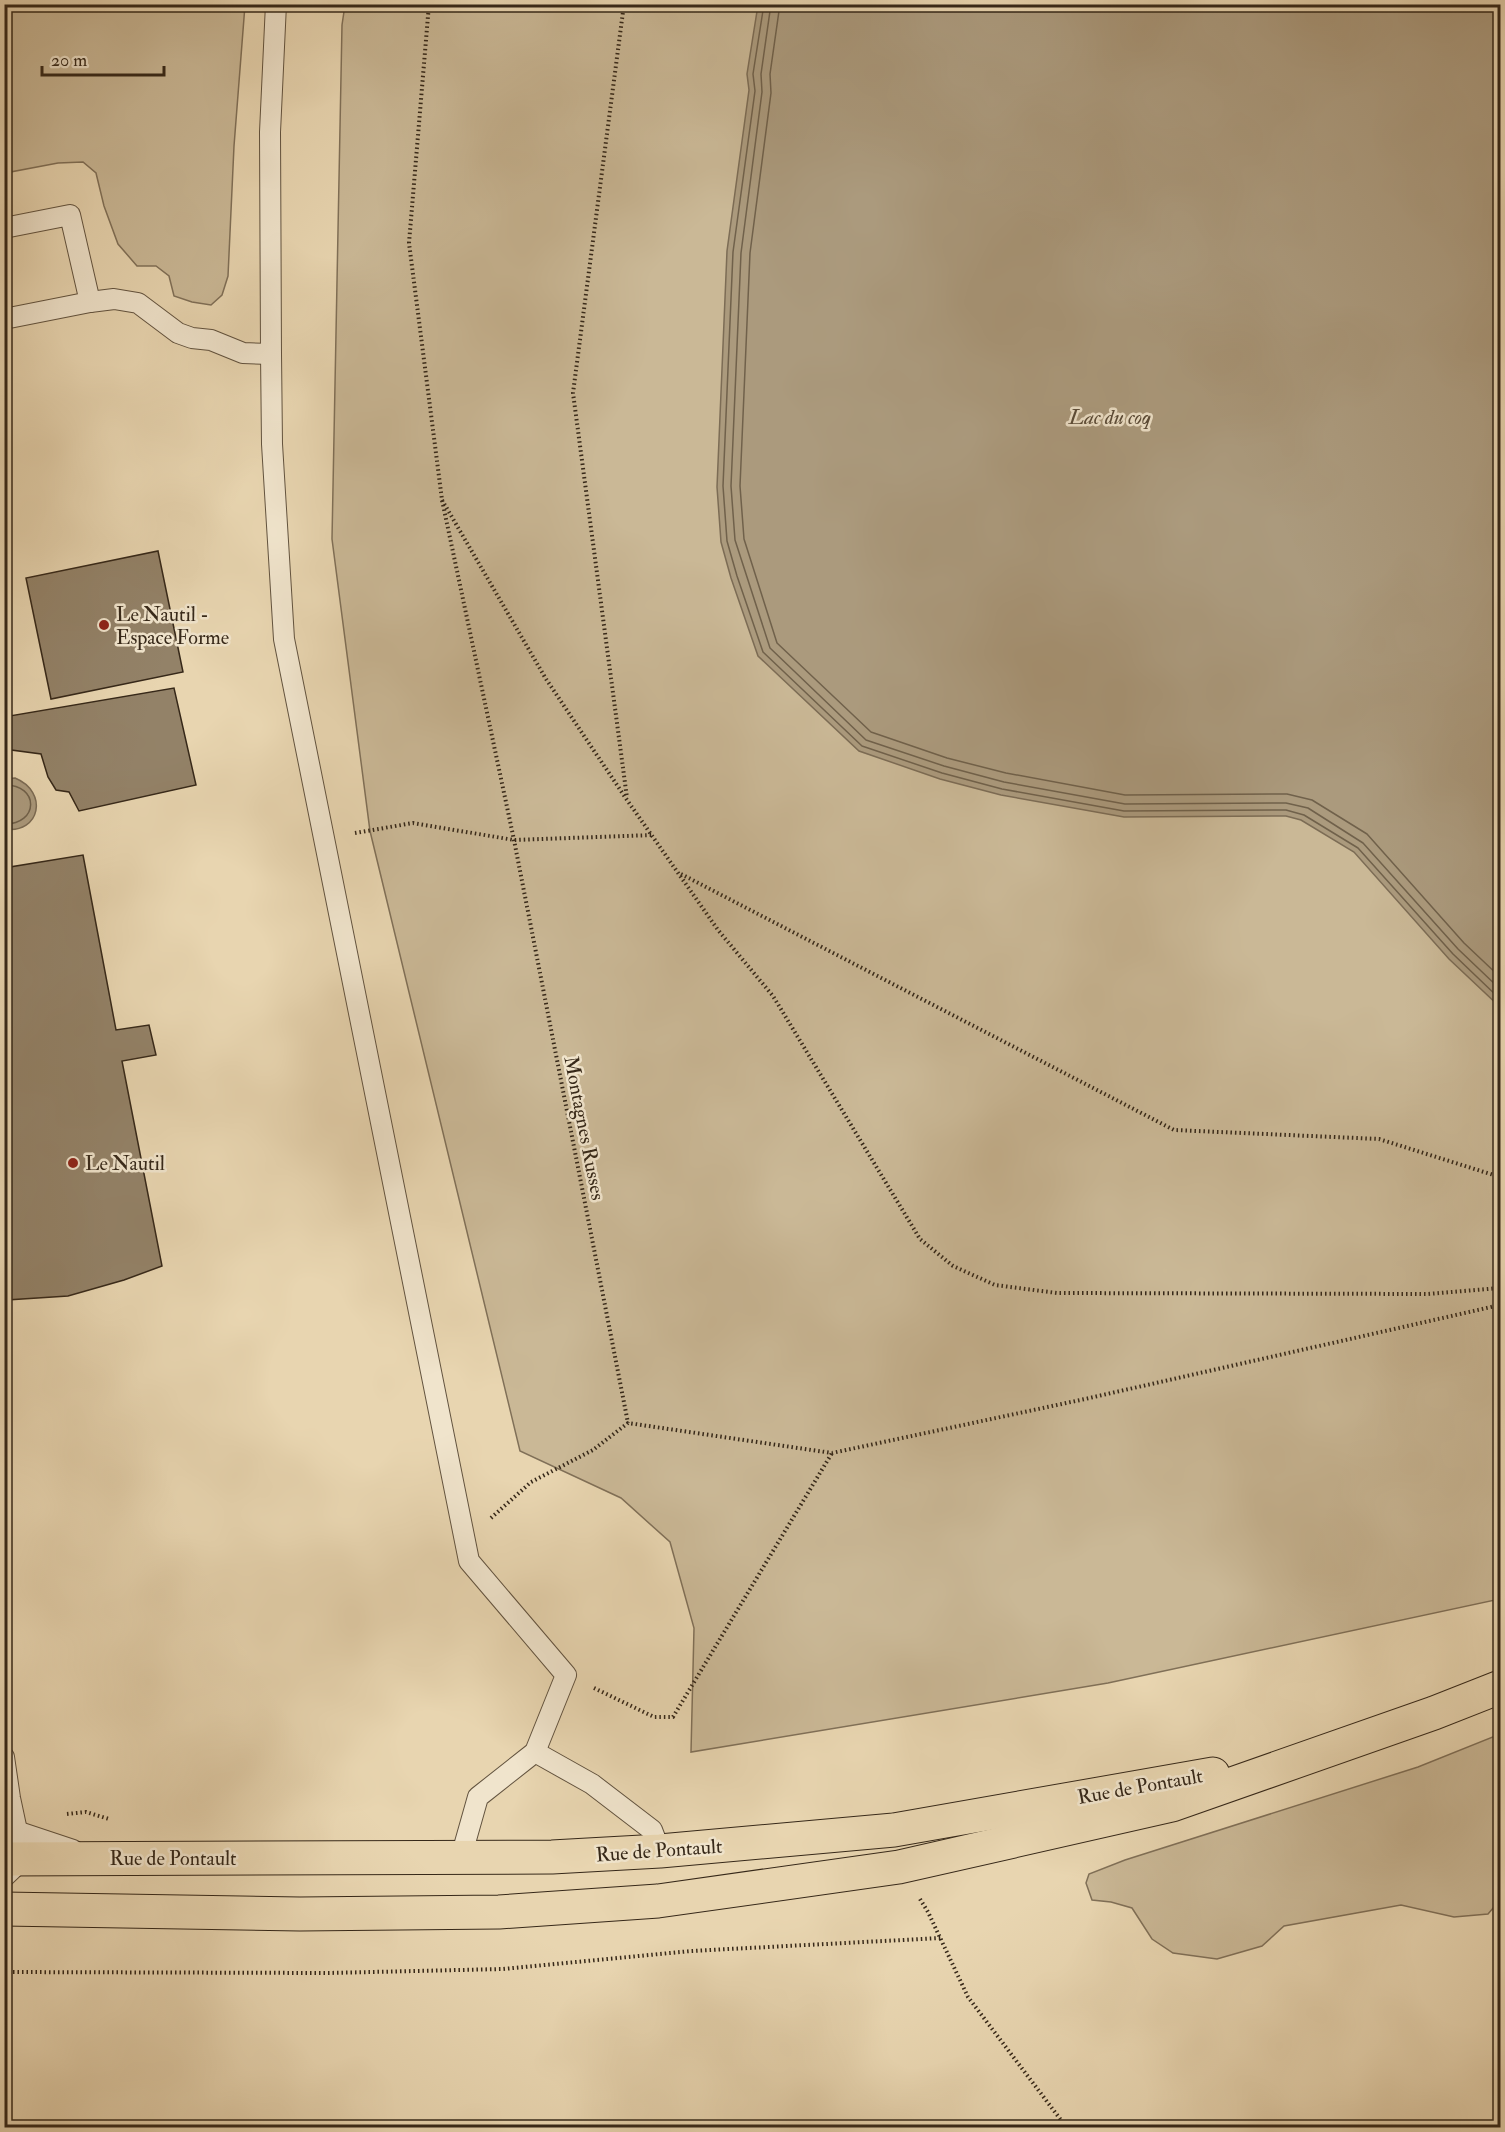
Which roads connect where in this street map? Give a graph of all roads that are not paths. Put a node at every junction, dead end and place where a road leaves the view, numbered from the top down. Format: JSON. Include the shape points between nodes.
{"nodes":[{"id":1,"x":276,"y":4,"type":"edge"},
{"id":2,"x":4,"y":228,"type":"edge"},
{"id":3,"x":90,"y":303,"type":"junction"},
{"id":4,"x":4,"y":319,"type":"edge"},
{"id":5,"x":271,"y":354,"type":"junction"},
{"id":6,"x":1500,"y":1687,"type":"edge"},
{"id":7,"x":535,"y":1752,"type":"junction"},
{"id":8,"x":4,"y":1757,"type":"edge"},
{"id":9,"x":1306,"y":1757,"type":"junction"},
{"id":10,"x":660,"y":1851,"type":"junction"},
{"id":11,"x":11,"y":1852,"type":"edge"},
{"id":12,"x":461,"y":1857,"type":"junction"},
{"id":13,"x":12,"y":1904,"type":"edge"}],
"edges":[{"from":1,"to":5,"type":"lane","via":[[270,132]]},
{"from":2,"to":3,"type":"lane","via":[[70,215]]},
{"from":3,"to":4,"type":"lane"},
{"from":3,"to":5,"type":"lane","via":[[114,299],[138,303],[178,333],[243,352]]},
{"from":5,"to":7,"type":"lane","via":[[272,444],[285,639],[469,1561],[566,1675]]},
{"from":6,"to":9,"type":"main road","name":"Rue de Pontault"},
{"from":7,"to":10,"type":"lane","via":[[592,1784],[652,1830]]},
{"from":7,"to":12,"type":"lane","via":[[478,1797]]},
{"from":8,"to":11,"type":"lane"},
{"from":9,"to":10,"type":"main road","name":"Rue de Pontault","via":[[894,1830]]},
{"from":9,"to":13,"type":"main road","name":"Rue de Pontault","via":[[1172,1805],[899,1867],[658,1901],[500,1912],[300,1914]]},
{"from":10,"to":12,"type":"main road","name":"Rue de Pontault"},
{"from":11,"to":12,"type":"main road","name":"Rue de Pontault","via":[[99,1858]]}]}
